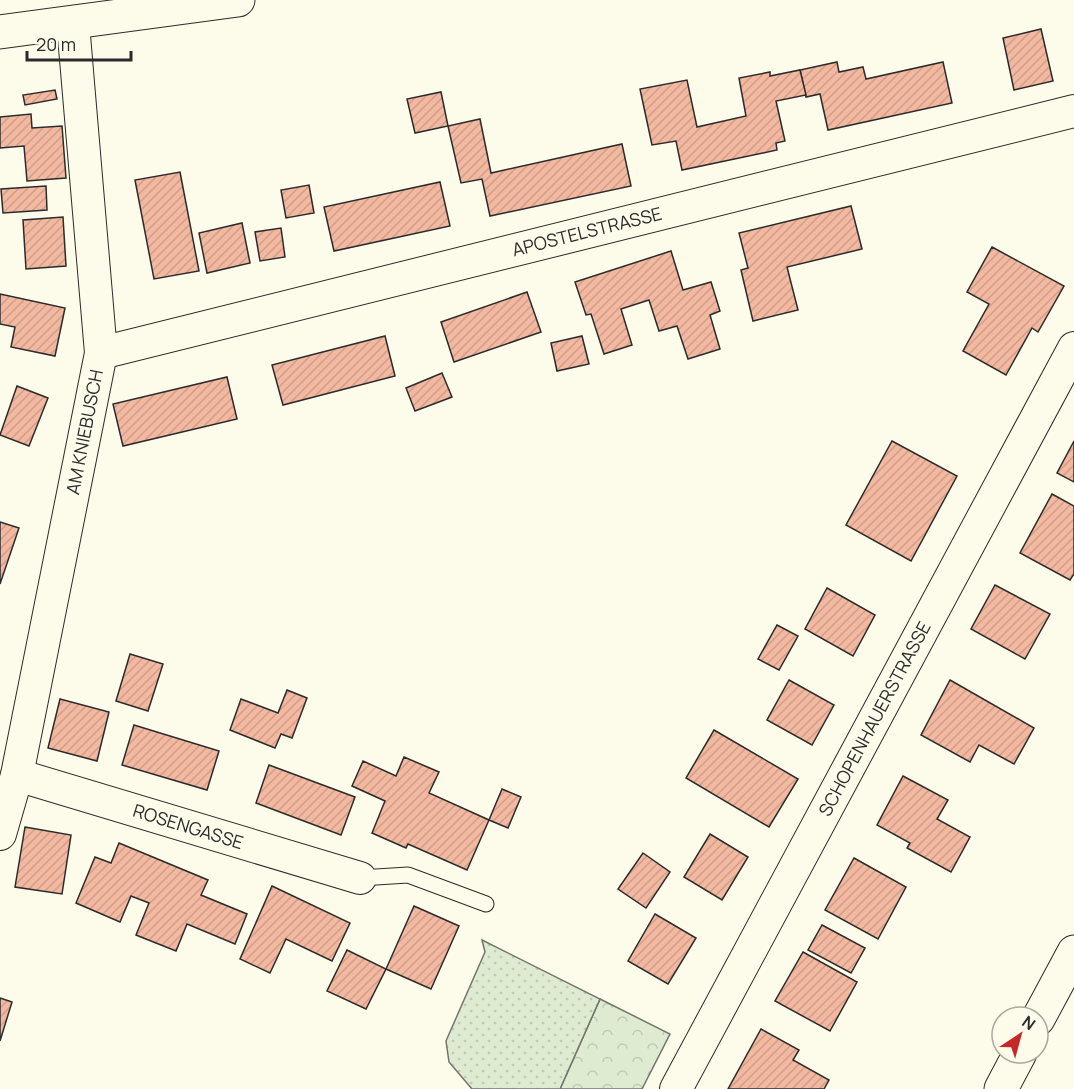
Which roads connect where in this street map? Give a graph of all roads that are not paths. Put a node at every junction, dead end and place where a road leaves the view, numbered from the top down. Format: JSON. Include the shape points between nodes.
{"nodes":[{"id":1,"x":238,"y":0,"type":"edge"},
{"id":2,"x":73,"y":24,"type":"junction"},
{"id":3,"x":0,"y":32,"type":"edge"},
{"id":4,"x":1074,"y":111,"type":"edge"},
{"id":5,"x":1074,"y":348,"type":"edge"},
{"id":6,"x":101,"y":353,"type":"junction"},
{"id":7,"x":17,"y":776,"type":"junction"},
{"id":8,"x":0,"y":834,"type":"edge"},
{"id":9,"x":360,"y":878,"type":"joint"},
{"id":10,"x":486,"y":904,"type":"dead end"},
{"id":11,"x":1074,"y":952,"type":"edge"},
{"id":12,"x":1046,"y":1005,"type":"edge"},
{"id":13,"x":1014,"y":1065,"type":"edge"},
{"id":14,"x":676,"y":1089,"type":"edge"},
{"id":15,"x":1001,"y":1089,"type":"edge"}],
"edges":[{"from":1,"to":2,"type":"street"},
{"from":2,"to":3,"type":"street"},
{"from":2,"to":6,"type":"street","name":"AM KNIEBUSCH"},
{"from":4,"to":6,"type":"street","name":"APOSTELSTRASSE"},
{"from":5,"to":14,"type":"street","name":"SCHOPENHAUERSTRASSE"},
{"from":6,"to":7,"type":"street","name":"AM KNIEBUSCH"},
{"from":7,"to":8,"type":"street","name":"AM KNIEBUSCH"},
{"from":7,"to":9,"type":"street","name":"ROSENGASSE"},
{"from":9,"to":10,"type":"lane","via":[[408,875]]},
{"from":11,"to":12,"type":"street"},
{"from":13,"to":15,"type":"street"}]}
